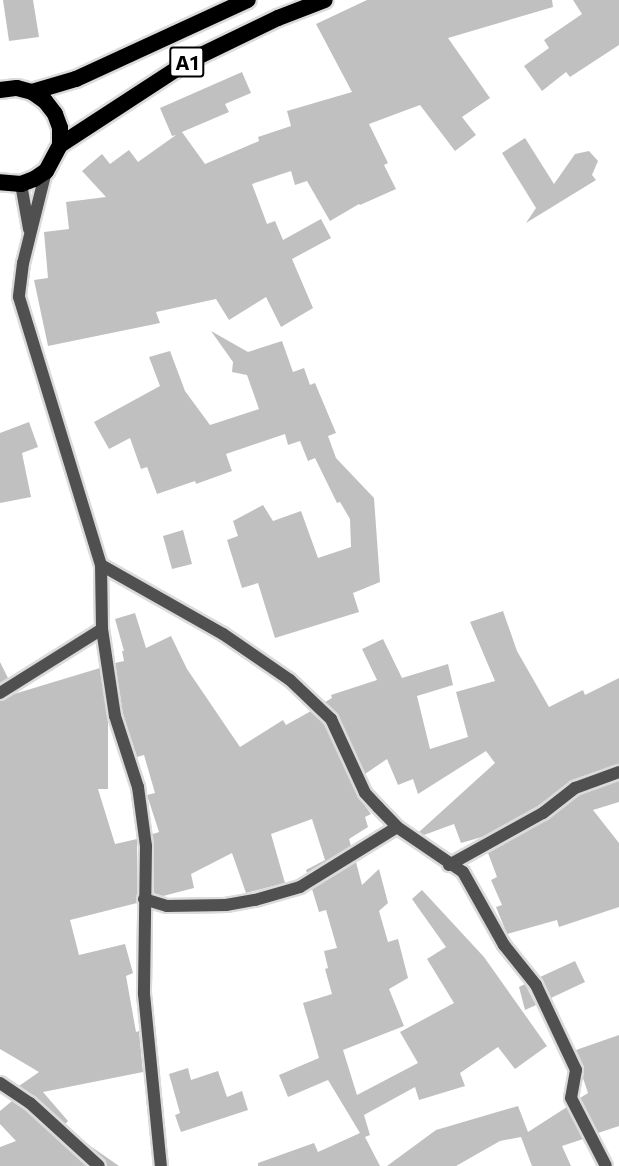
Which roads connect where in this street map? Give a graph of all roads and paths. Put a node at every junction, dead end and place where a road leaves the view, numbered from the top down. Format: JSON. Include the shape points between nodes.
{"nodes":[{"id":1,"x":248,"y":0,"type":"edge"},
{"id":2,"x":325,"y":0,"type":"edge"},
{"id":3,"x":0,"y":90,"type":"edge"},
{"id":4,"x":32,"y":92,"type":"junction"},
{"id":5,"x":60,"y":145,"type":"junction"},
{"id":6,"x":46,"y":171,"type":"junction"},
{"id":7,"x":7,"y":184,"type":"edge"},
{"id":8,"x":29,"y":233,"type":"junction"},
{"id":9,"x":100,"y":565,"type":"junction"},
{"id":10,"x":102,"y":629,"type":"junction"},
{"id":11,"x":0,"y":693,"type":"edge"},
{"id":12,"x":619,"y":772,"type":"edge"},
{"id":13,"x":397,"y":827,"type":"junction"},
{"id":14,"x":449,"y":865,"type":"junction"},
{"id":15,"x":144,"y":899,"type":"junction"},
{"id":16,"x":0,"y":1083,"type":"edge"},
{"id":17,"x":99,"y":1166,"type":"edge"},
{"id":18,"x":161,"y":1166,"type":"edge"},
{"id":19,"x":606,"y":1166,"type":"edge"}],
"edges":[{"from":1,"to":4,"type":"highway","number":"A1","via":[[76,79]]},
{"from":2,"to":5,"type":"highway","number":"A1","via":[[189,61]]},
{"from":3,"to":4,"type":"highway","via":[[17,88]]},
{"from":4,"to":5,"type":"highway","via":[[55,114]]},
{"from":5,"to":6,"type":"highway"},
{"from":6,"to":7,"type":"highway","via":[[34,179]]},
{"from":6,"to":8,"type":"street"},
{"from":7,"to":8,"type":"street"},
{"from":8,"to":9,"type":"street","via":[[19,297]]},
{"from":9,"to":10,"type":"street"},
{"from":9,"to":13,"type":"street","via":[[223,634],[290,680],[331,719],[365,793]]},
{"from":10,"to":11,"type":"street"},
{"from":10,"to":15,"type":"street","via":[[115,716],[138,787],[146,846]]},
{"from":12,"to":14,"type":"street","via":[[575,788],[543,813]]},
{"from":13,"to":14,"type":"street"},
{"from":13,"to":15,"type":"street","via":[[300,887],[255,900],[226,905],[167,906]]},
{"from":14,"to":19,"type":"street","via":[[463,872],[504,945],[536,985],[576,1070],[571,1098]]},
{"from":15,"to":18,"type":"street","via":[[144,994]]},
{"from":16,"to":17,"type":"street","via":[[30,1102]]}]}
